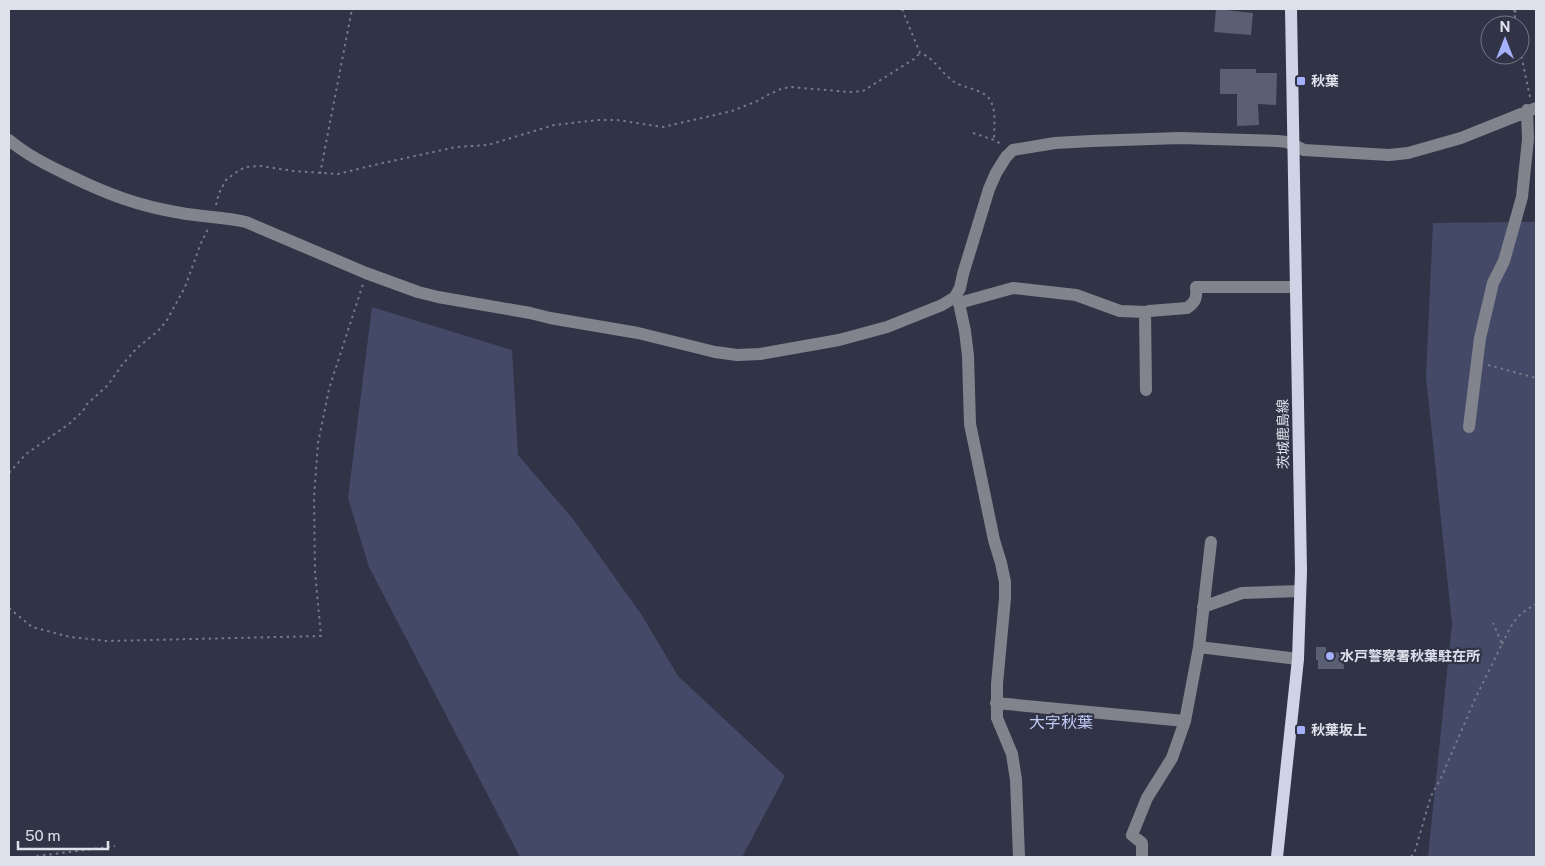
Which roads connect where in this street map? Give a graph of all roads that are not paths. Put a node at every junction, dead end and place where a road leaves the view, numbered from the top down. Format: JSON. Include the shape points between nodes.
{"nodes":[{"id":1,"x":1290,"y":9,"type":"edge"},
{"id":2,"x":1532,"y":109,"type":"edge"},
{"id":3,"x":9,"y":140,"type":"edge"},
{"id":4,"x":1292,"y":145,"type":"junction"},
{"id":5,"x":1296,"y":287,"type":"junction"},
{"id":6,"x":957,"y":300,"type":"junction"},
{"id":7,"x":1145,"y":312,"type":"junction"},
{"id":8,"x":1146,"y":390,"type":"dead end"},
{"id":9,"x":1469,"y":427,"type":"dead end"},
{"id":10,"x":1211,"y":542,"type":"dead end"},
{"id":11,"x":1300,"y":591,"type":"junction"},
{"id":12,"x":1203,"y":607,"type":"junction"},
{"id":13,"x":1199,"y":648,"type":"junction"},
{"id":14,"x":1298,"y":659,"type":"junction"},
{"id":15,"x":996,"y":704,"type":"junction"},
{"id":16,"x":1185,"y":721,"type":"junction"},
{"id":17,"x":1019,"y":857,"type":"edge"},
{"id":18,"x":1142,"y":857,"type":"edge"},
{"id":19,"x":1277,"y":857,"type":"edge"}],
"edges":[{"from":1,"to":4,"type":"main road","name":"茨城鹿島線"},
{"from":2,"to":4,"type":"street","via":[[1461,138],[1408,153],[1347,153],[1304,150]]},
{"from":2,"to":9,"type":"street","via":[[1522,198],[1504,261],[1494,282],[1480,338]]},
{"from":3,"to":6,"type":"street","via":[[46,165],[102,192],[148,207],[246,222],[418,292],[638,333],[715,352],[760,354],[859,336]]},
{"from":4,"to":5,"type":"main road","name":"茨城鹿島線"},
{"from":4,"to":6,"type":"street","via":[[1278,141],[1180,138],[1056,142],[1013,150],[989,189]]},
{"from":5,"to":7,"type":"street","via":[[1196,287],[1197,298],[1187,308]]},
{"from":5,"to":11,"type":"main road","name":"茨城鹿島線"},
{"from":6,"to":7,"type":"street","via":[[1013,288],[1076,295],[1120,311]]},
{"from":6,"to":15,"type":"street","via":[[968,356],[970,424],[1005,582]]},
{"from":7,"to":8,"type":"street"},
{"from":10,"to":12,"type":"street"},
{"from":11,"to":12,"type":"street","via":[[1242,593]]},
{"from":11,"to":14,"type":"main road","name":"茨城鹿島線"},
{"from":12,"to":13,"type":"street"},
{"from":13,"to":14,"type":"street"},
{"from":13,"to":16,"type":"street"},
{"from":14,"to":19,"type":"main road","name":"茨城鹿島線"},
{"from":15,"to":16,"type":"street"},
{"from":15,"to":17,"type":"street","via":[[997,718],[1012,754],[1016,780]]},
{"from":16,"to":18,"type":"street","via":[[1172,758],[1147,798],[1132,835],[1142,843]]}]}
